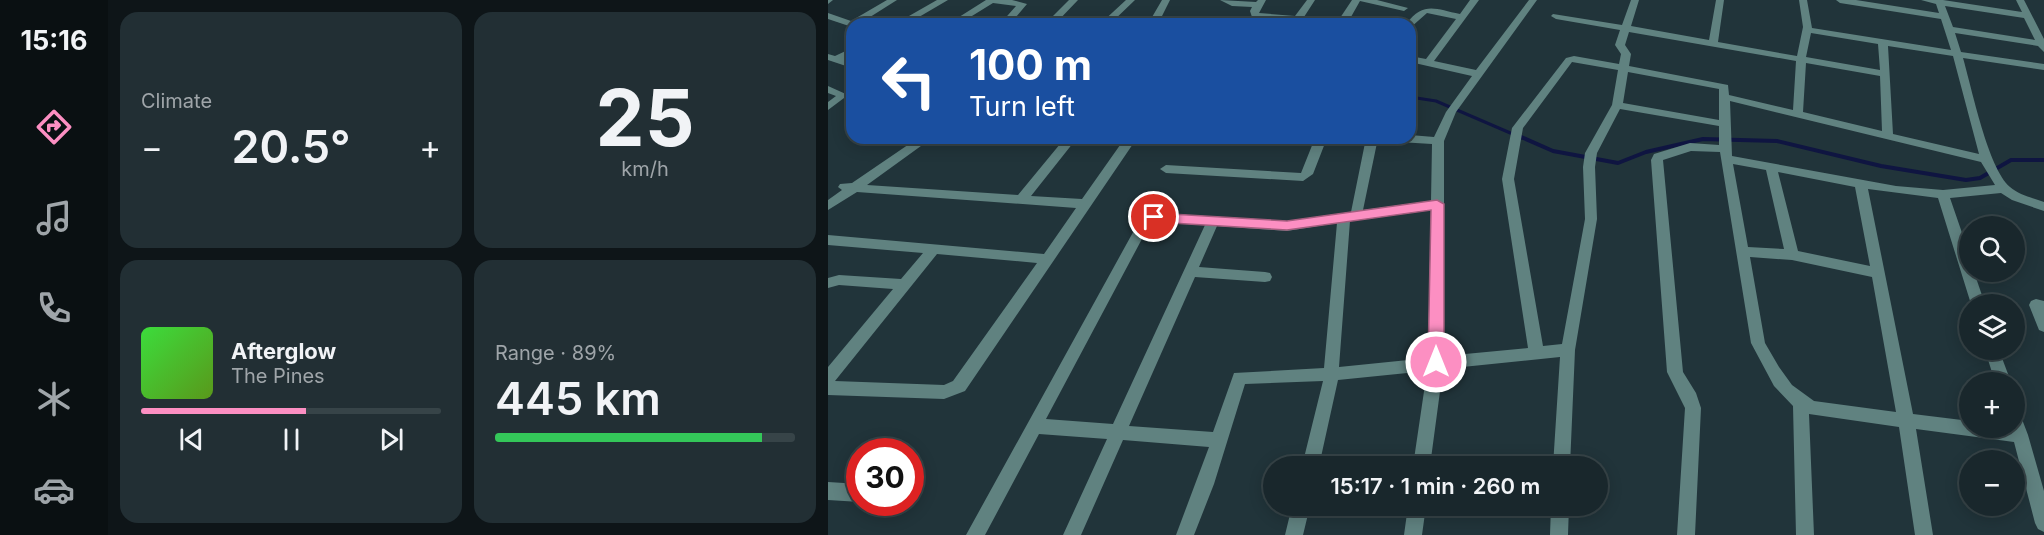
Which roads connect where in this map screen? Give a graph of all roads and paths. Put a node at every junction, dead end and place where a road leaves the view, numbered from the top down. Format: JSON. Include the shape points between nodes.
{"nodes":[{"id":1,"x":893,"y":0,"type":"edge"},
{"id":2,"x":944,"y":0,"type":"edge"},
{"id":3,"x":992,"y":0,"type":"edge"},
{"id":4,"x":1074,"y":0,"type":"edge"},
{"id":5,"x":1131,"y":0,"type":"edge"},
{"id":6,"x":1139,"y":0,"type":"edge"},
{"id":7,"x":1166,"y":0,"type":"edge"},
{"id":8,"x":1224,"y":0,"type":"edge"},
{"id":9,"x":1311,"y":0,"type":"edge"},
{"id":10,"x":1356,"y":0,"type":"edge"},
{"id":11,"x":1364,"y":0,"type":"edge"},
{"id":12,"x":1475,"y":0,"type":"edge"},
{"id":13,"x":1533,"y":0,"type":"edge"},
{"id":14,"x":1635,"y":0,"type":"edge"},
{"id":15,"x":1720,"y":0,"type":"edge"},
{"id":16,"x":1803,"y":0,"type":"edge"},
{"id":17,"x":1840,"y":0,"type":"edge"},
{"id":18,"x":1925,"y":0,"type":"edge"},
{"id":19,"x":2020,"y":0,"type":"edge"},
{"id":20,"x":1939,"y":1,"type":"edge"},
{"id":21,"x":1260,"y":3,"type":"edge"},
{"id":22,"x":1404,"y":8,"type":"dead end"},
{"id":23,"x":828,"y":16,"type":"edge"},
{"id":24,"x":1556,"y":16,"type":"dead end"},
{"id":25,"x":2027,"y":16,"type":"junction"},
{"id":26,"x":1462,"y":17,"type":"junction"},
{"id":27,"x":1945,"y":17,"type":"junction"},
{"id":28,"x":863,"y":18,"type":"edge"},
{"id":29,"x":911,"y":18,"type":"edge"},
{"id":30,"x":964,"y":18,"type":"edge"},
{"id":31,"x":1010,"y":18,"type":"edge"},
{"id":32,"x":1056,"y":18,"type":"edge"},
{"id":33,"x":1112,"y":18,"type":"edge"},
{"id":34,"x":1120,"y":18,"type":"edge"},
{"id":35,"x":1156,"y":18,"type":"edge"},
{"id":36,"x":1273,"y":18,"type":"edge"},
{"id":37,"x":1300,"y":18,"type":"edge"},
{"id":38,"x":1346,"y":18,"type":"edge"},
{"id":39,"x":1416,"y":18,"type":"edge"},
{"id":40,"x":846,"y":22,"type":"edge"},
{"id":41,"x":1626,"y":28,"type":"junction"},
{"id":42,"x":1949,"y":29,"type":"junction"},
{"id":43,"x":1807,"y":30,"type":"junction"},
{"id":44,"x":1883,"y":42,"type":"junction"},
{"id":45,"x":1713,"y":43,"type":"junction"},
{"id":46,"x":2043,"y":46,"type":"edge"},
{"id":47,"x":846,"y":54,"type":"edge"},
{"id":48,"x":1957,"y":54,"type":"junction"},
{"id":49,"x":1802,"y":59,"type":"junction"},
{"id":50,"x":1416,"y":60,"type":"edge"},
{"id":51,"x":832,"y":61,"type":"edge"},
{"id":52,"x":1428,"y":63,"type":"junction"},
{"id":53,"x":2044,"y":67,"type":"edge"},
{"id":54,"x":1624,"y":68,"type":"junction"},
{"id":55,"x":1479,"y":74,"type":"junction"},
{"id":56,"x":1885,"y":74,"type":"junction"},
{"id":57,"x":828,"y":89,"type":"edge"},
{"id":58,"x":1724,"y":98,"type":"junction"},
{"id":59,"x":1617,"y":105,"type":"junction"},
{"id":60,"x":828,"y":107,"type":"edge"},
{"id":61,"x":1798,"y":114,"type":"junction"},
{"id":62,"x":1888,"y":135,"type":"junction"},
{"id":63,"x":1416,"y":139,"type":"edge"},
{"id":64,"x":1438,"y":141,"type":"junction"},
{"id":65,"x":1725,"y":142,"type":"junction"},
{"id":66,"x":907,"y":144,"type":"edge"},
{"id":67,"x":917,"y":144,"type":"edge"},
{"id":68,"x":1066,"y":144,"type":"edge"},
{"id":69,"x":1127,"y":144,"type":"edge"},
{"id":70,"x":1319,"y":144,"type":"edge"},
{"id":71,"x":1370,"y":144,"type":"edge"},
{"id":72,"x":1987,"y":162,"type":"junction"},
{"id":73,"x":1772,"y":168,"type":"junction"},
{"id":74,"x":1166,"y":169,"type":"dead end"},
{"id":75,"x":1998,"y":183,"type":"junction"},
{"id":76,"x":1861,"y":185,"type":"junction"},
{"id":77,"x":849,"y":187,"type":"junction"},
{"id":78,"x":1943,"y":194,"type":"junction"},
{"id":79,"x":828,"y":198,"type":"edge"},
{"id":80,"x":1022,"y":199,"type":"junction"},
{"id":81,"x":1085,"y":204,"type":"junction"},
{"id":82,"x":1437,"y":204,"type":"junction"},
{"id":83,"x":828,"y":206,"type":"edge"},
{"id":84,"x":2044,"y":207,"type":"edge"},
{"id":85,"x":1350,"y":217,"type":"junction"},
{"id":86,"x":1213,"y":221,"type":"junction"},
{"id":87,"x":828,"y":240,"type":"edge"},
{"id":88,"x":933,"y":249,"type":"junction"},
{"id":89,"x":1742,"y":251,"type":"junction"},
{"id":90,"x":1792,"y":255,"type":"junction"},
{"id":91,"x":1047,"y":259,"type":"junction"},
{"id":92,"x":1190,"y":272,"type":"junction"},
{"id":93,"x":1878,"y":273,"type":"junction"},
{"id":94,"x":1265,"y":277,"type":"dead end"},
{"id":95,"x":828,"y":283,"type":"edge"},
{"id":96,"x":904,"y":285,"type":"junction"},
{"id":97,"x":1975,"y":294,"type":"edge"},
{"id":98,"x":2044,"y":307,"type":"edge"},
{"id":99,"x":2044,"y":326,"type":"edge"},
{"id":100,"x":1568,"y":350,"type":"junction"},
{"id":101,"x":1536,"y":352,"type":"junction"},
{"id":102,"x":1436,"y":362,"type":"junction"},
{"id":103,"x":1331,"y":374,"type":"junction"},
{"id":104,"x":828,"y":378,"type":"edge"},
{"id":105,"x":828,"y":388,"type":"edge"},
{"id":106,"x":1801,"y":404,"type":"junction"},
{"id":107,"x":1906,"y":420,"type":"junction"},
{"id":108,"x":1959,"y":423,"type":"edge"},
{"id":109,"x":1035,"y":426,"type":"junction"},
{"id":110,"x":1117,"y":434,"type":"junction"},
{"id":111,"x":2020,"y":438,"type":"edge"},
{"id":112,"x":1218,"y":440,"type":"junction"},
{"id":113,"x":1313,"y":456,"type":"edge"},
{"id":114,"x":1423,"y":456,"type":"edge"},
{"id":115,"x":1563,"y":456,"type":"edge"},
{"id":116,"x":828,"y":491,"type":"edge"},
{"id":117,"x":846,"y":492,"type":"edge"},
{"id":118,"x":1299,"y":516,"type":"edge"},
{"id":119,"x":1416,"y":516,"type":"edge"},
{"id":120,"x":1560,"y":516,"type":"edge"},
{"id":121,"x":2044,"y":523,"type":"edge"},
{"id":122,"x":975,"y":535,"type":"edge"},
{"id":123,"x":1072,"y":535,"type":"edge"},
{"id":124,"x":1185,"y":535,"type":"edge"},
{"id":125,"x":1294,"y":535,"type":"edge"},
{"id":126,"x":1413,"y":535,"type":"edge"},
{"id":127,"x":1559,"y":535,"type":"edge"},
{"id":128,"x":1686,"y":535,"type":"edge"},
{"id":129,"x":1804,"y":535,"type":"edge"},
{"id":130,"x":1924,"y":535,"type":"edge"}],
"edges":[{"from":1,"to":28,"type":"street"},
{"from":2,"to":29,"type":"street"},
{"from":3,"to":30,"type":"street"},
{"from":3,"to":31,"type":"street","via":[[1023,4]]},
{"from":4,"to":32,"type":"street"},
{"from":5,"to":33,"type":"street"},
{"from":6,"to":34,"type":"street"},
{"from":7,"to":35,"type":"street"},
{"from":8,"to":21,"type":"street"},
{"from":9,"to":37,"type":"street"},
{"from":10,"to":38,"type":"street"},
{"from":11,"to":22,"type":"street"},
{"from":12,"to":26,"type":"street"},
{"from":13,"to":55,"type":"street"},
{"from":14,"to":41,"type":"street"},
{"from":15,"to":45,"type":"street"},
{"from":16,"to":43,"type":"street"},
{"from":17,"to":27,"type":"street"},
{"from":18,"to":20,"type":"street"},
{"from":19,"to":25,"type":"street"},
{"from":20,"to":25,"type":"street"},
{"from":20,"to":27,"type":"street"},
{"from":21,"to":36,"type":"street","via":[[1255,15]]},
{"from":23,"to":40,"type":"street"},
{"from":24,"to":41,"type":"street"},
{"from":25,"to":46,"type":"street"},
{"from":26,"to":39,"type":"street","via":[[1426,10]]},
{"from":26,"to":52,"type":"street"},
{"from":27,"to":42,"type":"street"},
{"from":41,"to":45,"type":"street"},
{"from":41,"to":54,"type":"street","via":[[1620,45],[1626,54]]},
{"from":42,"to":46,"type":"street"},
{"from":42,"to":48,"type":"street"},
{"from":43,"to":44,"type":"street"},
{"from":43,"to":49,"type":"street"},
{"from":44,"to":48,"type":"street"},
{"from":44,"to":56,"type":"street"},
{"from":45,"to":49,"type":"street"},
{"from":47,"to":51,"type":"street"},
{"from":48,"to":53,"type":"street"},
{"from":48,"to":72,"type":"street"},
{"from":49,"to":56,"type":"street"},
{"from":49,"to":61,"type":"street"},
{"from":50,"to":52,"type":"street"},
{"from":52,"to":55,"type":"street"},
{"from":54,"to":58,"type":"street","via":[[1724,87]]},
{"from":54,"to":59,"type":"street"},
{"from":54,"to":101,"type":"street","via":[[1571,59],[1516,132],[1508,179]]},
{"from":55,"to":64,"type":"street","via":[[1454,108]]},
{"from":56,"to":62,"type":"street"},
{"from":57,"to":60,"type":"street","via":[[843,95]]},
{"from":58,"to":61,"type":"street"},
{"from":58,"to":65,"type":"street"},
{"from":59,"to":65,"type":"street"},
{"from":59,"to":100,"type":"street","via":[[1590,160],[1591,219]]},
{"from":61,"to":62,"type":"street"},
{"from":62,"to":72,"type":"street"},
{"from":63,"to":64,"type":"street"},
{"from":64,"to":82,"type":"street"},
{"from":65,"to":73,"type":"street"},
{"from":65,"to":89,"type":"street"},
{"from":65,"to":128,"type":"street","via":[[1689,147],[1657,160],[1675,372],[1693,408]]},
{"from":66,"to":77,"type":"street"},
{"from":67,"to":77,"type":"street"},
{"from":68,"to":80,"type":"street"},
{"from":69,"to":81,"type":"street"},
{"from":70,"to":74,"type":"street","via":[[1303,177]]},
{"from":71,"to":85,"type":"street"},
{"from":72,"to":75,"type":"street"},
{"from":73,"to":76,"type":"street"},
{"from":73,"to":90,"type":"street"},
{"from":75,"to":78,"type":"street"},
{"from":75,"to":84,"type":"street","via":[[2007,193]]},
{"from":76,"to":78,"type":"street"},
{"from":76,"to":93,"type":"street"},
{"from":77,"to":79,"type":"street"},
{"from":77,"to":80,"type":"street"},
{"from":77,"to":83,"type":"street"},
{"from":78,"to":97,"type":"street"},
{"from":80,"to":81,"type":"street"},
{"from":81,"to":91,"type":"street"},
{"from":82,"to":85,"type":"street"},
{"from":82,"to":102,"type":"street"},
{"from":85,"to":86,"type":"street","via":[[1279,226]]},
{"from":85,"to":103,"type":"street"},
{"from":86,"to":92,"type":"street"},
{"from":86,"to":109,"type":"street","via":[[1146,219]]},
{"from":87,"to":88,"type":"street"},
{"from":88,"to":91,"type":"street"},
{"from":88,"to":96,"type":"street"},
{"from":89,"to":90,"type":"street"},
{"from":89,"to":106,"type":"street","via":[[1758,343],[1792,398]]},
{"from":90,"to":93,"type":"street"},
{"from":91,"to":105,"type":"street","via":[[964,380],[953,390]]},
{"from":92,"to":94,"type":"street"},
{"from":92,"to":110,"type":"street"},
{"from":93,"to":107,"type":"street"},
{"from":95,"to":96,"type":"street","via":[[838,280]]},
{"from":96,"to":104,"type":"street"},
{"from":98,"to":99,"type":"street","via":[[2036,305]]},
{"from":100,"to":101,"type":"street"},
{"from":100,"to":115,"type":"street"},
{"from":101,"to":102,"type":"street"},
{"from":102,"to":103,"type":"street"},
{"from":102,"to":114,"type":"street"},
{"from":103,"to":112,"type":"street","via":[[1239,378]]},
{"from":103,"to":113,"type":"street"},
{"from":106,"to":107,"type":"street"},
{"from":106,"to":129,"type":"street"},
{"from":107,"to":108,"type":"street"},
{"from":107,"to":130,"type":"street"},
{"from":109,"to":110,"type":"street"},
{"from":109,"to":122,"type":"street"},
{"from":110,"to":112,"type":"street"},
{"from":110,"to":123,"type":"street"},
{"from":111,"to":121,"type":"street"},
{"from":112,"to":124,"type":"street"},
{"from":116,"to":117,"type":"street"},
{"from":118,"to":125,"type":"street"},
{"from":119,"to":126,"type":"street"},
{"from":120,"to":127,"type":"street"}]}
